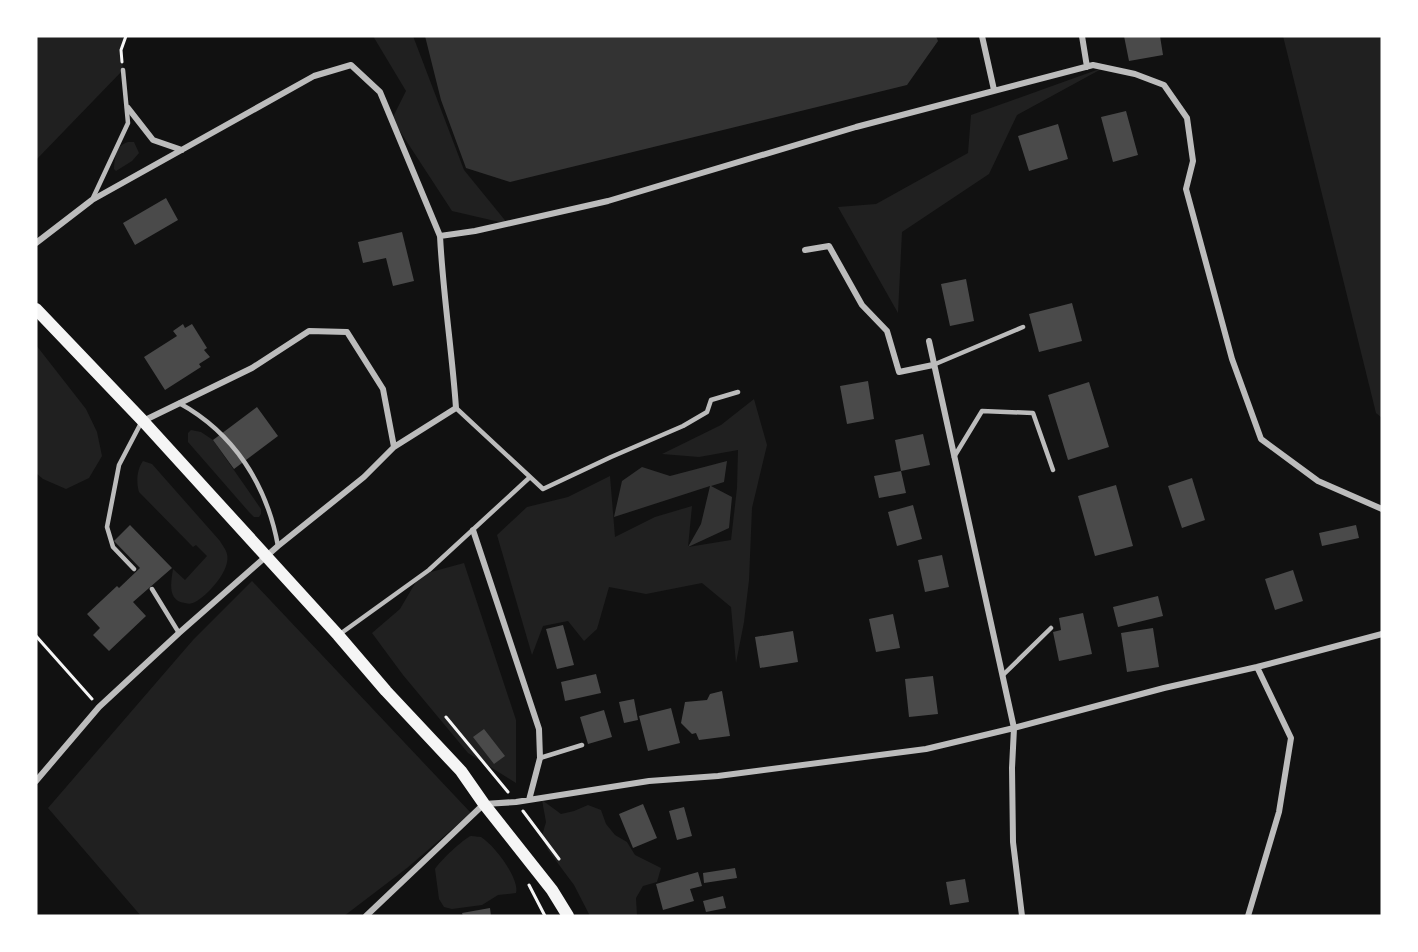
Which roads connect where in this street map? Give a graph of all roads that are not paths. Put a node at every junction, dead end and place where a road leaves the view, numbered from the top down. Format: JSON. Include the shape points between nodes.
{"nodes":[{"id":1,"x":982,"y":36,"type":"edge"},
{"id":2,"x":1082,"y":36,"type":"edge"},
{"id":3,"x":1087,"y":67,"type":"junction"},
{"id":4,"x":123,"y":70,"type":"road end"},
{"id":5,"x":994,"y":90,"type":"junction"},
{"id":6,"x":128,"y":108,"type":"junction"},
{"id":7,"x":182,"y":150,"type":"junction"},
{"id":8,"x":92,"y":200,"type":"junction"},
{"id":9,"x":440,"y":236,"type":"junction"},
{"id":10,"x":36,"y":243,"type":"edge"},
{"id":11,"x":805,"y":250,"type":"dead end"},
{"id":12,"x":36,"y":309,"type":"edge"},
{"id":13,"x":1023,"y":327,"type":"dead end"},
{"id":14,"x":929,"y":341,"type":"dead end"},
{"id":15,"x":933,"y":365,"type":"junction"},
{"id":16,"x":738,"y":392,"type":"dead end"},
{"id":17,"x":178,"y":403,"type":"junction"},
{"id":18,"x":456,"y":408,"type":"junction"},
{"id":19,"x":143,"y":421,"type":"junction"},
{"id":20,"x":394,"y":447,"type":"junction"},
{"id":21,"x":954,"y":457,"type":"junction"},
{"id":22,"x":1053,"y":470,"type":"dead end"},
{"id":23,"x":530,"y":478,"type":"junction"},
{"id":24,"x":1382,"y":509,"type":"edge"},
{"id":25,"x":473,"y":530,"type":"junction"},
{"id":26,"x":278,"y":546,"type":"junction"},
{"id":27,"x":265,"y":557,"type":"junction"},
{"id":28,"x":134,"y":569,"type":"dead end"},
{"id":29,"x":152,"y":589,"type":"dead end"},
{"id":30,"x":1051,"y":628,"type":"dead end"},
{"id":31,"x":179,"y":633,"type":"junction"},
{"id":32,"x":1382,"y":634,"type":"edge"},
{"id":33,"x":338,"y":635,"type":"junction"},
{"id":34,"x":1257,"y":668,"type":"junction"},
{"id":35,"x":1002,"y":675,"type":"junction"},
{"id":36,"x":1014,"y":728,"type":"junction"},
{"id":37,"x":582,"y":745,"type":"dead end"},
{"id":38,"x":540,"y":758,"type":"junction"},
{"id":39,"x":36,"y":781,"type":"edge"},
{"id":40,"x":529,"y":800,"type":"junction"},
{"id":41,"x":484,"y":804,"type":"junction"},
{"id":42,"x":375,"y":908,"type":"junction"},
{"id":43,"x":366,"y":916,"type":"edge"},
{"id":44,"x":378,"y":916,"type":"edge"},
{"id":45,"x":568,"y":916,"type":"edge"},
{"id":46,"x":1022,"y":916,"type":"edge"},
{"id":47,"x":1248,"y":916,"type":"edge"}],
"edges":[{"from":1,"to":5,"type":"street"},
{"from":2,"to":3,"type":"street"},
{"from":3,"to":5,"type":"street"},
{"from":3,"to":24,"type":"street","via":[[1135,74],[1164,85],[1187,118],[1193,161],[1186,189],[1232,359],[1261,439],[1318,482]]},
{"from":4,"to":6,"type":"lane"},
{"from":5,"to":9,"type":"street","via":[[608,201]]},
{"from":6,"to":7,"type":"street","via":[[153,140]]},
{"from":6,"to":8,"type":"lane","via":[[128,123]]},
{"from":7,"to":8,"type":"street"},
{"from":7,"to":9,"type":"street","via":[[314,76],[351,65],[380,92]]},
{"from":8,"to":10,"type":"street"},
{"from":9,"to":18,"type":"street"},
{"from":11,"to":15,"type":"street","via":[[830,246],[862,305],[887,331],[899,372]]},
{"from":12,"to":19,"type":"main road"},
{"from":13,"to":15,"type":"lane"},
{"from":14,"to":15,"type":"street"},
{"from":15,"to":21,"type":"street"},
{"from":16,"to":23,"type":"lane","via":[[711,400],[707,412],[683,426],[543,489]]},
{"from":17,"to":19,"type":"street"},
{"from":17,"to":20,"type":"street","via":[[252,368],[309,331],[347,332],[383,389]]},
{"from":17,"to":26,"type":"lane","via":[[218,430],[249,467],[268,505]]},
{"from":18,"to":20,"type":"street"},
{"from":18,"to":23,"type":"lane"},
{"from":19,"to":27,"type":"main road"},
{"from":19,"to":28,"type":"lane","via":[[119,465],[107,527],[113,547]]},
{"from":20,"to":26,"type":"street","via":[[364,477]]},
{"from":21,"to":22,"type":"lane","via":[[982,411],[1033,413]]},
{"from":21,"to":35,"type":"street"},
{"from":23,"to":25,"type":"lane"},
{"from":25,"to":33,"type":"lane","via":[[429,570]]},
{"from":25,"to":38,"type":"street","via":[[539,729]]},
{"from":26,"to":27,"type":"street"},
{"from":27,"to":31,"type":"street"},
{"from":27,"to":33,"type":"main road"},
{"from":29,"to":31,"type":"lane"},
{"from":30,"to":35,"type":"lane"},
{"from":31,"to":39,"type":"street","via":[[99,707]]},
{"from":32,"to":34,"type":"street"},
{"from":33,"to":41,"type":"main road","via":[[461,771]]},
{"from":34,"to":36,"type":"street"},
{"from":34,"to":47,"type":"street","via":[[1291,738],[1279,812]]},
{"from":35,"to":36,"type":"street"},
{"from":36,"to":40,"type":"street","via":[[926,749],[718,777],[649,781]]},
{"from":36,"to":46,"type":"street","via":[[1013,842]]},
{"from":37,"to":38,"type":"lane"},
{"from":38,"to":40,"type":"street"},
{"from":40,"to":41,"type":"street"},
{"from":41,"to":42,"type":"street"},
{"from":41,"to":45,"type":"main road","via":[[527,856]]},
{"from":42,"to":43,"type":"street"},
{"from":42,"to":44,"type":"street"}]}
